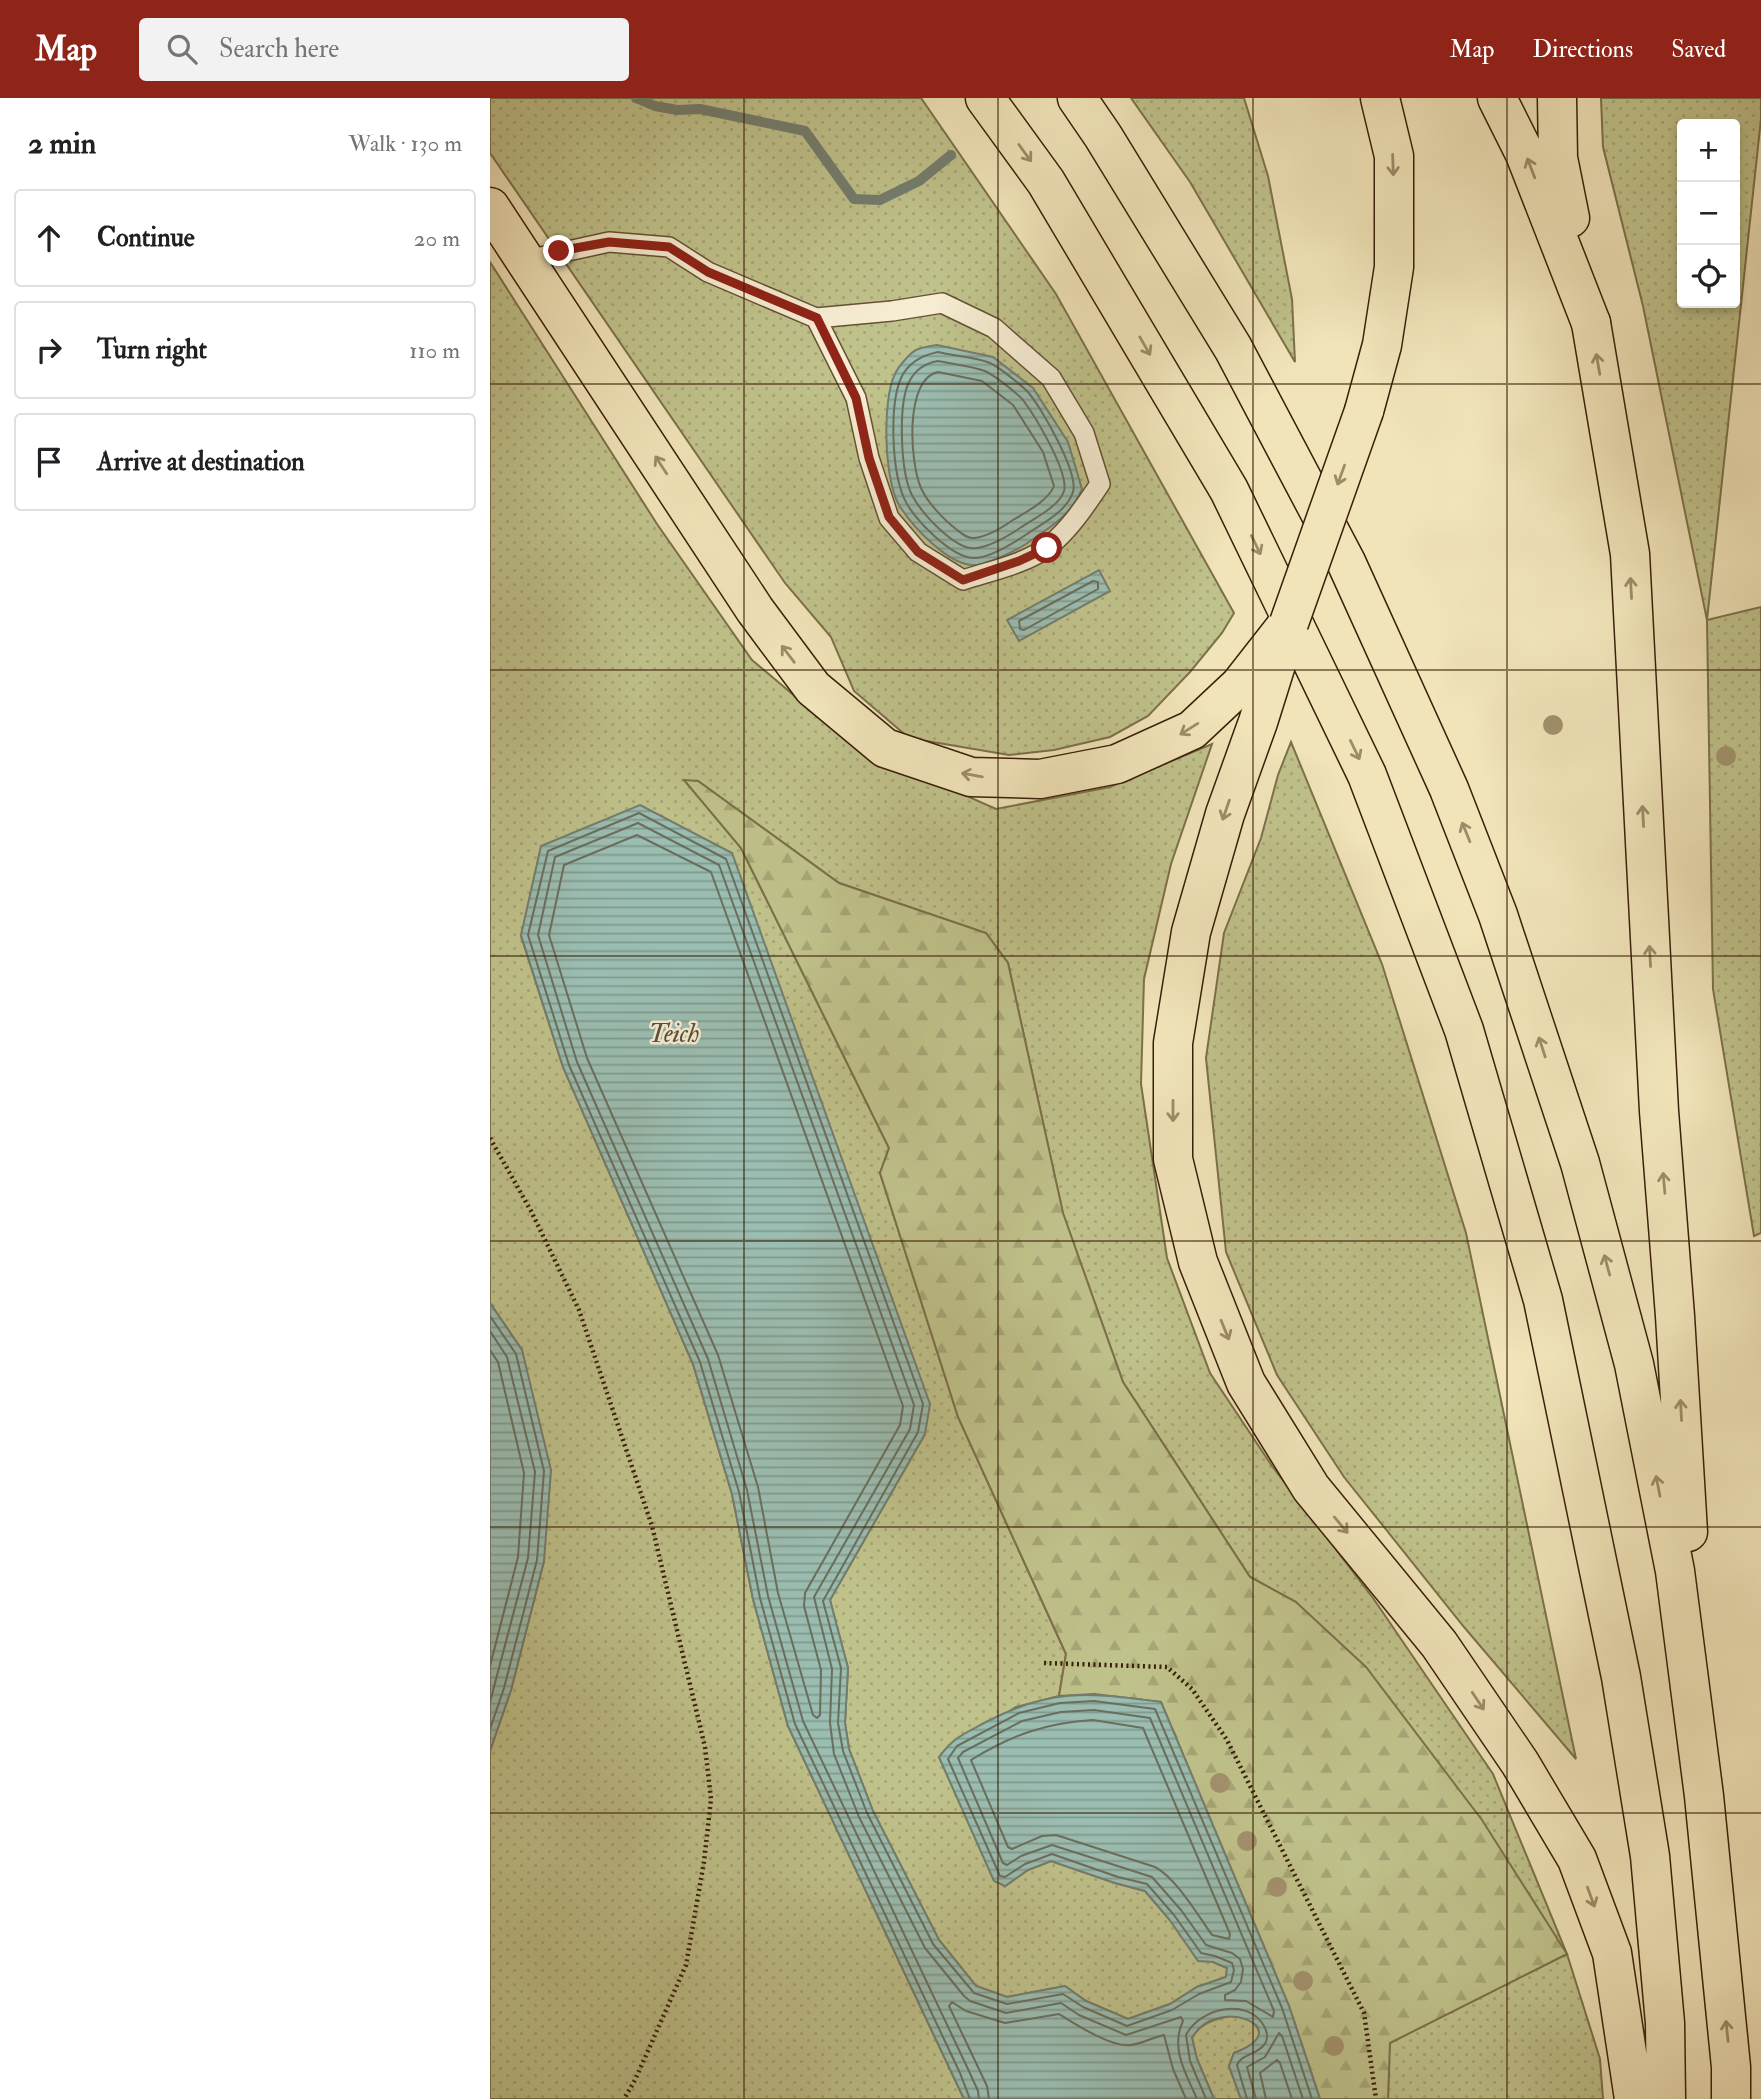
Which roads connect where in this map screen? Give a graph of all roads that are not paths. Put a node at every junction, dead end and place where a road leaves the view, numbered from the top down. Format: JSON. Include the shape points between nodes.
{"nodes":[{"id":1,"x":985,"y":98,"type":"edge"},
{"id":2,"x":1077,"y":98,"type":"edge"},
{"id":3,"x":1380,"y":98,"type":"edge"},
{"id":4,"x":1497,"y":98,"type":"edge"},
{"id":5,"x":1557,"y":98,"type":"edge"},
{"id":6,"x":490,"y":207,"type":"edge"},
{"id":7,"x":527,"y":260,"type":"junction"},
{"id":8,"x":817,"y":318,"type":"junction"},
{"id":9,"x":1591,"y":323,"type":"junction"},
{"id":10,"x":1289,"y":623,"type":"junction"},
{"id":11,"x":1704,"y":1796,"type":"junction"},
{"id":12,"x":1634,"y":2099,"type":"edge"},
{"id":13,"x":1666,"y":2099,"type":"edge"},
{"id":14,"x":1731,"y":2099,"type":"edge"}],
"edges":[{"from":1,"to":13,"type":"highway","one_way":true,"via":[[1046,182],[1230,490],[1367,775],[1464,1030],[1543,1300],[1621,1677],[1650,1856],[1665,2023]]},
{"from":11,"to":2,"type":"highway","one_way":true,"via":[[1675,1571],[1634,1364],[1580,1163],[1498,915],[1449,789],[1346,562],[1233,348]]},
{"from":3,"to":10,"type":"highway","one_way":true,"bridge":true,"via":[[1394,156],[1394,267],[1382,345],[1364,411]]},
{"from":9,"to":4,"type":"highway","one_way":true,"via":[[1525,155]]},
{"from":5,"to":9,"type":"highway","via":[[1558,158]]},
{"from":6,"to":7,"type":"highway"},
{"from":7,"to":8,"type":"lane","via":[[609,242],[669,247],[708,272]]},
{"from":10,"to":7,"type":"highway","one_way":true,"via":[[1240,685],[1192,730],[1117,764],[1040,779],[971,777],[885,748],[813,688],[755,610]]},
{"from":8,"to":8,"type":"lane","via":[[856,398],[869,458],[889,517],[918,552],[963,580],[1047,548],[1079,515],[1100,484],[1084,433],[1051,378],[994,328],[942,303]]},
{"from":11,"to":9,"type":"highway","one_way":true,"via":[[1658,1098],[1630,554]]},
{"from":10,"to":12,"type":"highway","one_way":true,"via":[[1224,814],[1191,932],[1173,1043],[1172,1159],[1198,1262],[1246,1383],[1311,1488],[1440,1644],[1520,1763],[1577,1859],[1612,1953]]},
{"from":14,"to":11,"type":"highway","one_way":true}]}
